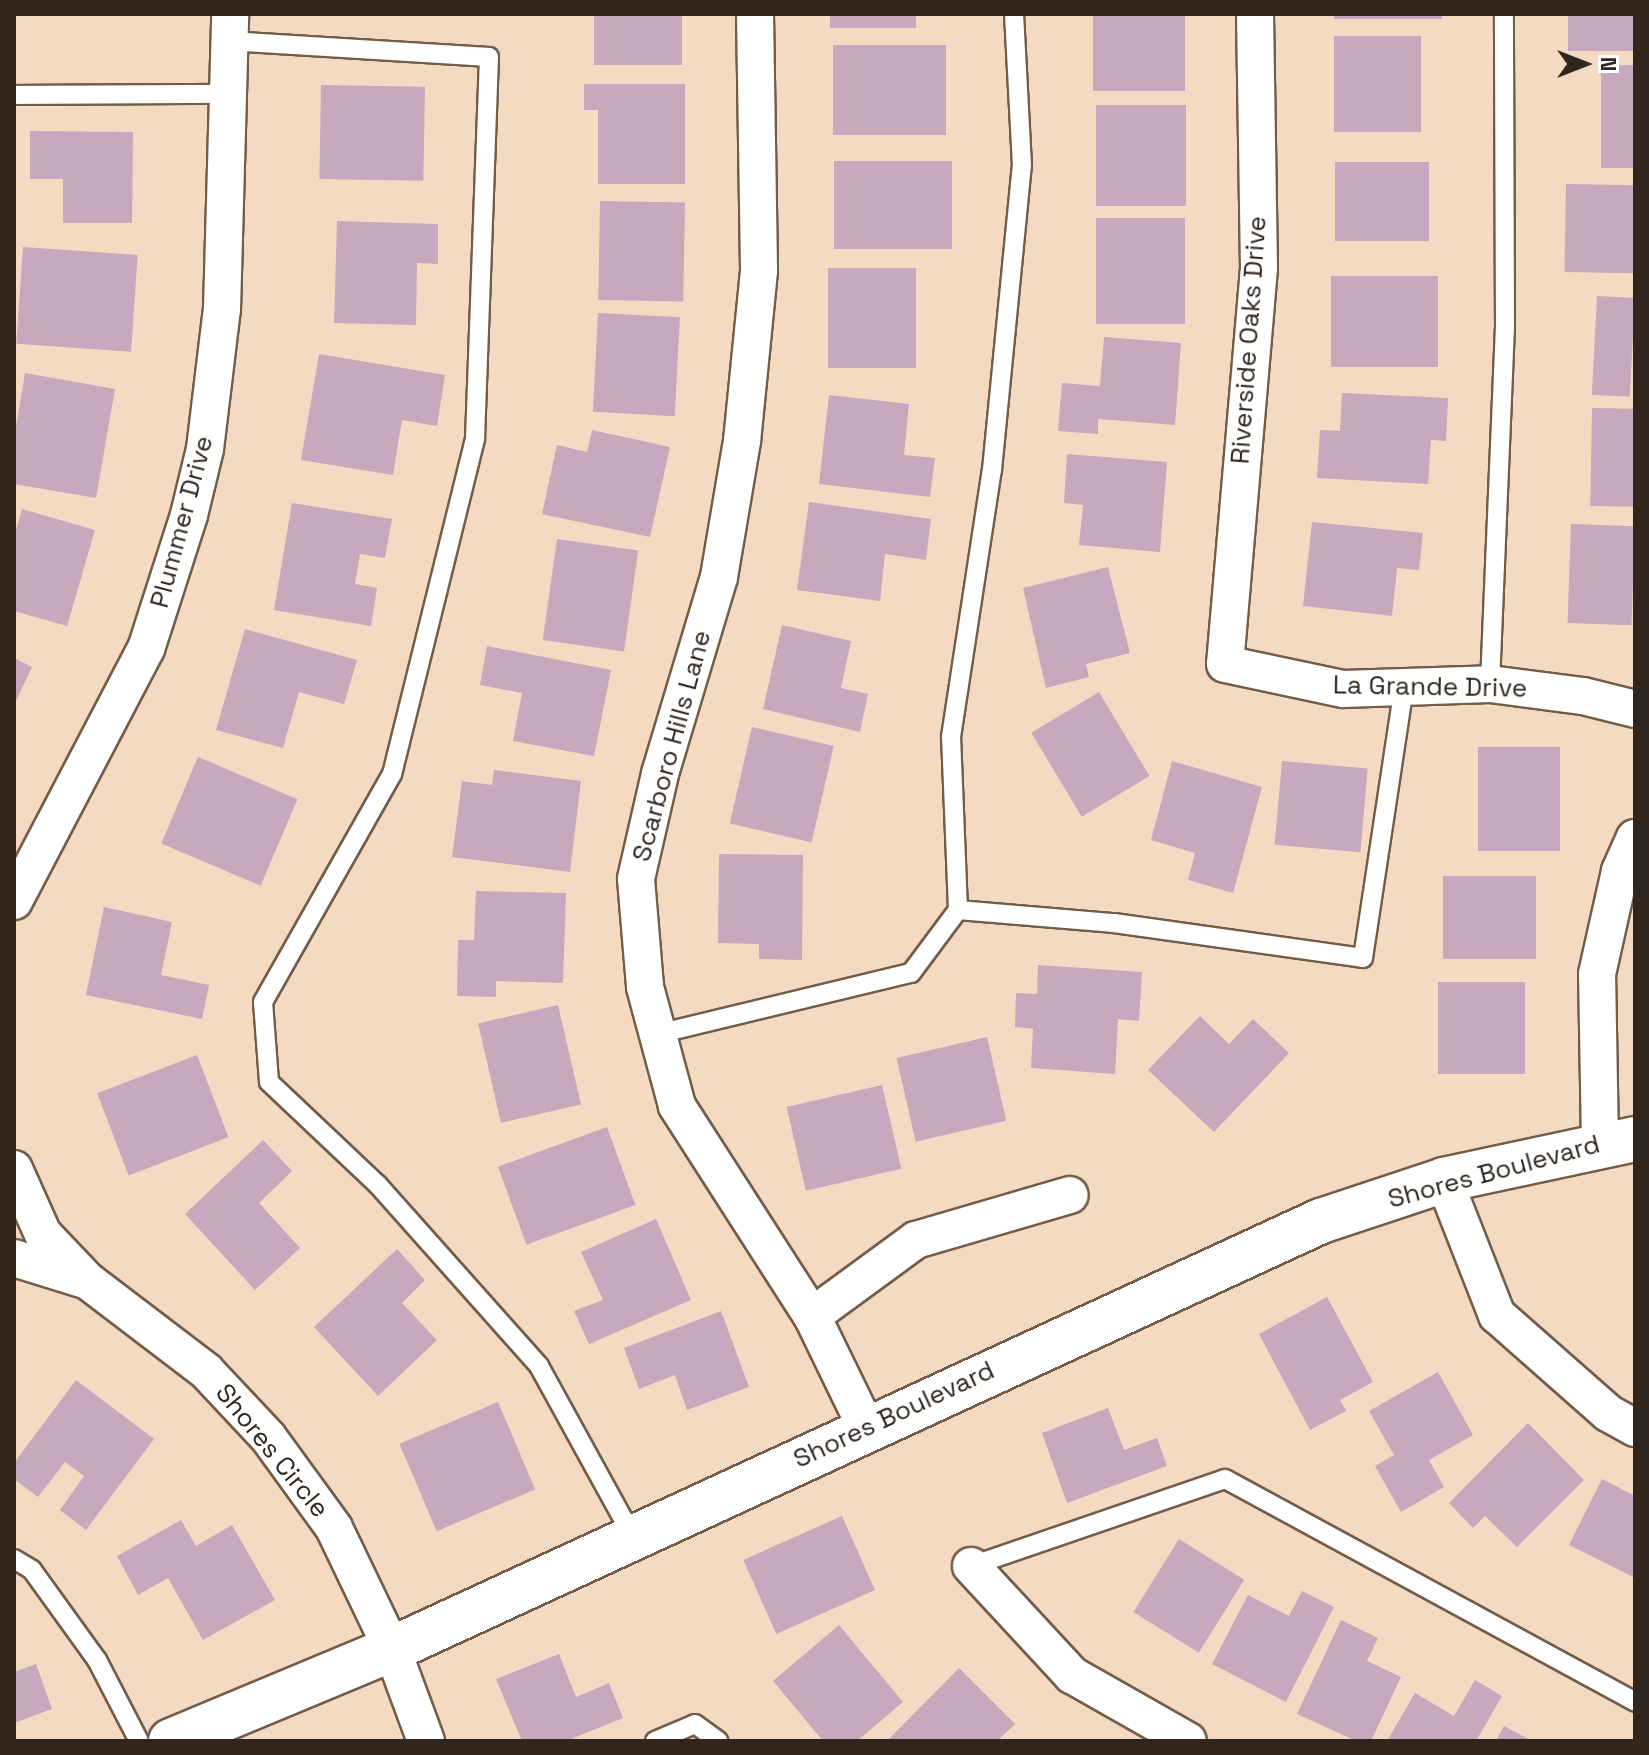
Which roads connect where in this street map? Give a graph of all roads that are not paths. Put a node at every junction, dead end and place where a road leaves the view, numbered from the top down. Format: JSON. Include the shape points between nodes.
{"nodes":[{"id":1,"x":755,"y":14,"type":"edge"},
{"id":2,"x":1014,"y":14,"type":"edge"},
{"id":3,"x":1255,"y":14,"type":"edge"},
{"id":4,"x":1504,"y":14,"type":"edge"},
{"id":5,"x":230,"y":28,"type":"edge"},
{"id":6,"x":228,"y":94,"type":"junction"},
{"id":7,"x":14,"y":95,"type":"edge"},
{"id":8,"x":1225,"y":664,"type":"joint"},
{"id":9,"x":1490,"y":684,"type":"junction"},
{"id":10,"x":1404,"y":687,"type":"junction"},
{"id":11,"x":1635,"y":709,"type":"edge"},
{"id":12,"x":1635,"y":838,"type":"edge"},
{"id":13,"x":1626,"y":888,"type":"edge"},
{"id":14,"x":14,"y":901,"type":"edge"},
{"id":15,"x":958,"y":910,"type":"junction"},
{"id":16,"x":658,"y":1034,"type":"junction"},
{"id":17,"x":1618,"y":1141,"type":"edge"},
{"id":18,"x":14,"y":1169,"type":"edge"},
{"id":19,"x":1444,"y":1180,"type":"junction"},
{"id":20,"x":1070,"y":1195,"type":"dead end"},
{"id":21,"x":14,"y":1258,"type":"edge"},
{"id":22,"x":88,"y":1281,"type":"junction"},
{"id":23,"x":812,"y":1316,"type":"junction"},
{"id":24,"x":866,"y":1427,"type":"junction"},
{"id":25,"x":1635,"y":1428,"type":"edge"},
{"id":26,"x":633,"y":1537,"type":"junction"},
{"id":27,"x":14,"y":1559,"type":"edge"},
{"id":28,"x":971,"y":1566,"type":"joint"},
{"id":29,"x":392,"y":1649,"type":"junction"},
{"id":30,"x":1635,"y":1702,"type":"edge"},
{"id":31,"x":139,"y":1741,"type":"edge"},
{"id":32,"x":171,"y":1741,"type":"edge"},
{"id":33,"x":426,"y":1741,"type":"edge"},
{"id":34,"x":655,"y":1741,"type":"edge"},
{"id":35,"x":718,"y":1741,"type":"edge"},
{"id":36,"x":1188,"y":1741,"type":"edge"}],
"edges":[{"from":1,"to":16,"type":"street","name":"Scarboro Hills Lane","via":[[759,271],[742,441],[719,577],[660,774],[636,879],[645,987]]},
{"from":2,"to":15,"type":"lane","via":[[1022,166],[992,470],[951,737]]},
{"from":3,"to":8,"type":"street","name":"Riverside Oaks Drive","via":[[1259,268]]},
{"from":4,"to":9,"type":"lane","via":[[1505,328]]},
{"from":5,"to":6,"type":"street","name":"Plummer Drive"},
{"from":5,"to":26,"type":"lane","via":[[489,57],[475,439],[392,774],[263,1002],[269,1082],[378,1185],[539,1366]]},
{"from":6,"to":7,"type":"lane"},
{"from":6,"to":14,"type":"street","name":"Plummer Drive","via":[[222,309],[205,449],[189,515],[146,649]]},
{"from":8,"to":10,"type":"street","name":"La Grande Drive","via":[[1343,689]]},
{"from":9,"to":10,"type":"street","name":"La Grande Drive"},
{"from":9,"to":11,"type":"street","name":"La Grande Drive"},
{"from":10,"to":15,"type":"lane","via":[[1363,958],[1114,923]]},
{"from":12,"to":13,"type":"street"},
{"from":13,"to":17,"type":"street","via":[[1597,974]]},
{"from":15,"to":16,"type":"lane","via":[[911,973]]},
{"from":16,"to":23,"type":"street","name":"Scarboro Hills Lane","via":[[677,1106]]},
{"from":17,"to":19,"type":"street","name":"Shores Boulevard"},
{"from":18,"to":22,"type":"street","via":[[43,1234]]},
{"from":19,"to":24,"type":"street","name":"Shores Boulevard","via":[[1321,1221]]},
{"from":19,"to":25,"type":"street","via":[[1497,1315],[1608,1413]]},
{"from":20,"to":23,"type":"street","via":[[916,1240]]},
{"from":21,"to":22,"type":"street","name":"Shores Circle"},
{"from":22,"to":29,"type":"street","name":"Shores Circle","via":[[206,1371],[268,1437],[334,1528]]},
{"from":23,"to":24,"type":"street","name":"Scarboro Hills Lane"},
{"from":24,"to":26,"type":"street","name":"Shores Boulevard"},
{"from":26,"to":29,"type":"street","name":"Shores Boulevard"},
{"from":27,"to":31,"type":"lane","via":[[32,1570],[97,1660]]},
{"from":28,"to":30,"type":"lane","via":[[1225,1479]]},
{"from":28,"to":36,"type":"street","via":[[1072,1675]]},
{"from":29,"to":32,"type":"street","name":"Shores Boulevard"},
{"from":29,"to":33,"type":"street","name":"Shores Circle"},
{"from":34,"to":35,"type":"lane","via":[[695,1724]]}]}
